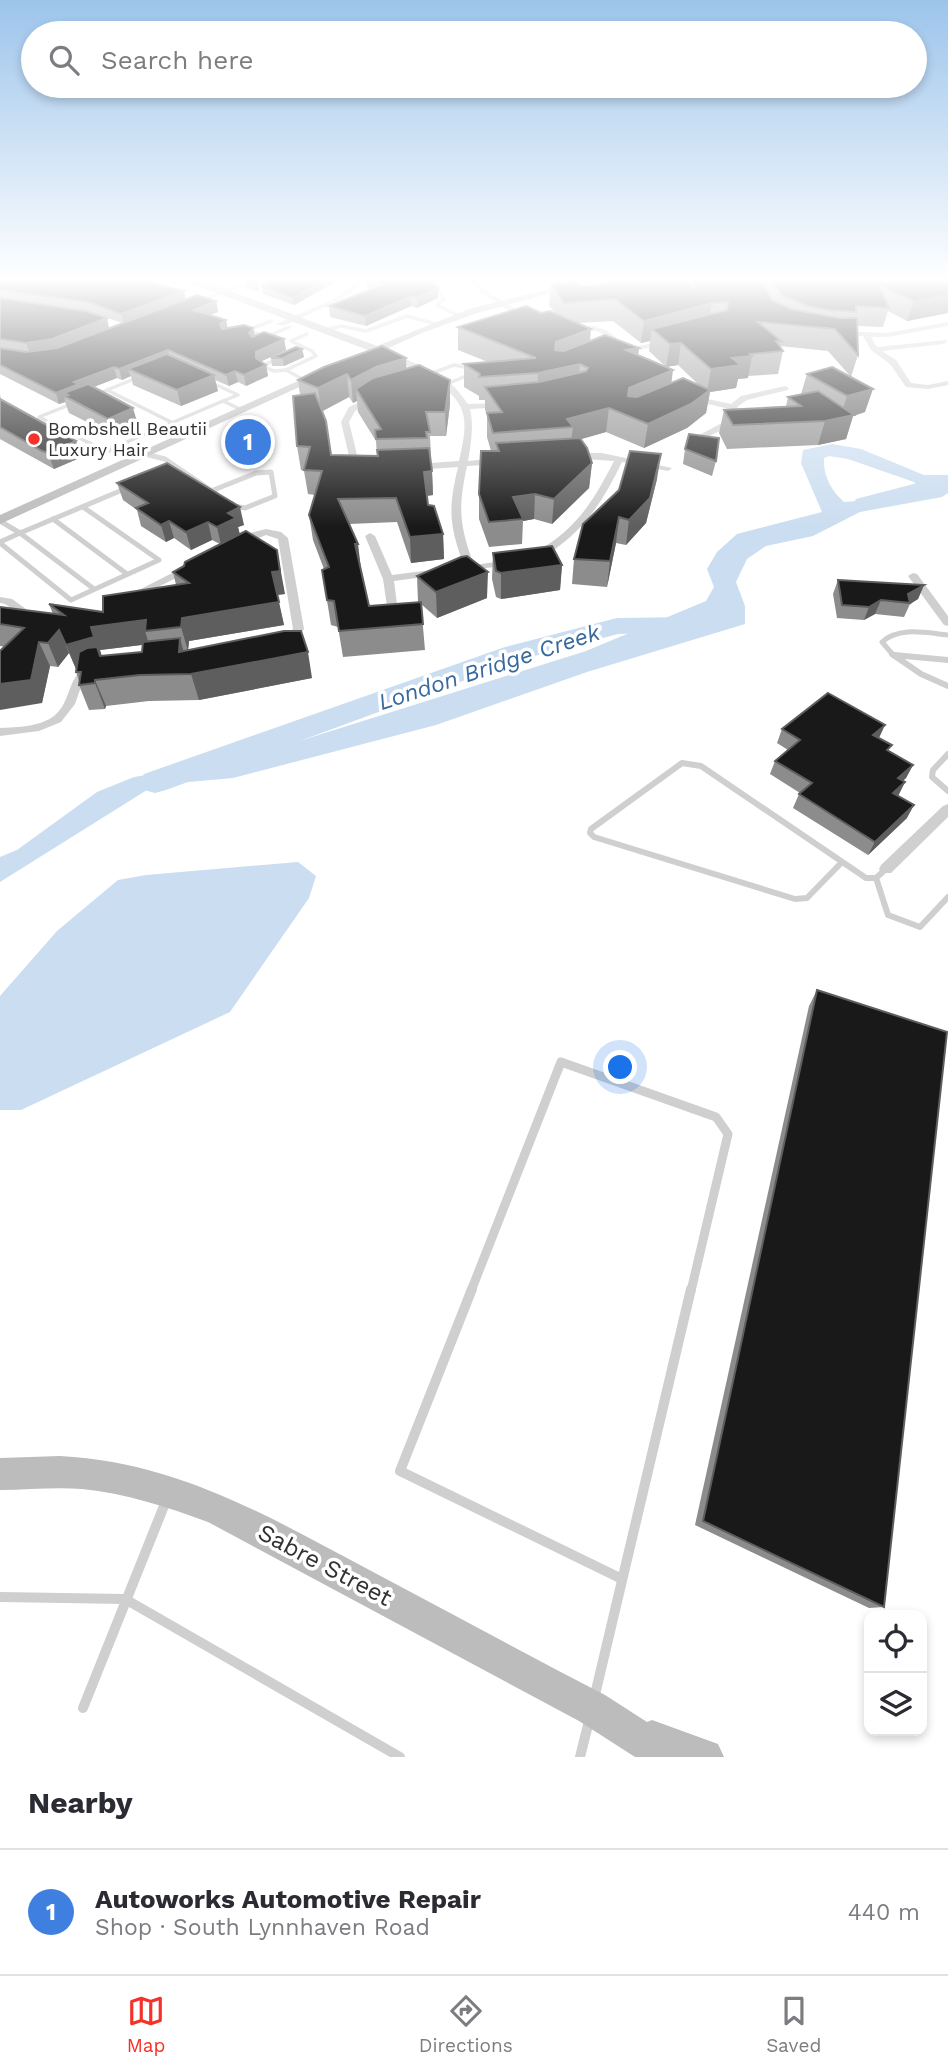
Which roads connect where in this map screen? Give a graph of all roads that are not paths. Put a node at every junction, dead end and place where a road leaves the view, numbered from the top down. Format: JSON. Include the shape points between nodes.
{"nodes":[{"id":1,"x":268,"y":363,"type":"edge"},
{"id":2,"x":301,"y":363,"type":"edge"},
{"id":3,"x":384,"y":363,"type":"edge"},
{"id":4,"x":407,"y":363,"type":"edge"},
{"id":5,"x":894,"y":363,"type":"edge"},
{"id":6,"x":338,"y":367,"type":"edge"},
{"id":7,"x":286,"y":370,"type":"junction"},
{"id":8,"x":416,"y":370,"type":"junction"},
{"id":9,"x":145,"y":375,"type":"edge"},
{"id":10,"x":428,"y":379,"type":"junction"},
{"id":11,"x":204,"y":380,"type":"edge"},
{"id":12,"x":306,"y":381,"type":"junction"},
{"id":13,"x":948,"y":383,"type":"edge"},
{"id":14,"x":447,"y":384,"type":"junction"},
{"id":15,"x":785,"y":388,"type":"dead end"},
{"id":16,"x":107,"y":390,"type":"junction"},
{"id":17,"x":681,"y":392,"type":"edge"},
{"id":18,"x":388,"y":393,"type":"edge"},
{"id":19,"x":223,"y":401,"type":"junction"},
{"id":20,"x":518,"y":404,"type":"edge"},
{"id":21,"x":467,"y":407,"type":"junction"},
{"id":22,"x":732,"y":407,"type":"junction"},
{"id":23,"x":242,"y":410,"type":"junction"},
{"id":24,"x":755,"y":420,"type":"edge"},
{"id":25,"x":743,"y":421,"type":"junction"},
{"id":26,"x":173,"y":423,"type":"junction"},
{"id":27,"x":692,"y":441,"type":"edge"},
{"id":28,"x":125,"y":444,"type":"junction"},
{"id":29,"x":145,"y":454,"type":"junction"},
{"id":30,"x":558,"y":457,"type":"edge"},
{"id":31,"x":620,"y":459,"type":"junction"},
{"id":32,"x":517,"y":460,"type":"edge"},
{"id":33,"x":462,"y":464,"type":"junction"},
{"id":34,"x":179,"y":467,"type":"junction"},
{"id":35,"x":408,"y":467,"type":"edge"},
{"id":36,"x":372,"y":468,"type":"edge"},
{"id":37,"x":668,"y":468,"type":"dead end"},
{"id":38,"x":168,"y":471,"type":"edge"},
{"id":39,"x":133,"y":486,"type":"edge"},
{"id":40,"x":211,"y":491,"type":"junction"},
{"id":41,"x":219,"y":496,"type":"edge"},
{"id":42,"x":227,"y":502,"type":"edge"},
{"id":43,"x":83,"y":507,"type":"junction"},
{"id":44,"x":53,"y":519,"type":"junction"},
{"id":45,"x":0,"y":521,"type":"edge"},
{"id":46,"x":19,"y":533,"type":"junction"},
{"id":47,"x":370,"y":536,"type":"dead end"},
{"id":48,"x":0,"y":542,"type":"edge"},
{"id":49,"x":223,"y":551,"type":"edge"},
{"id":50,"x":199,"y":562,"type":"edge"},
{"id":51,"x":470,"y":568,"type":"junction"},
{"id":52,"x":127,"y":574,"type":"junction"},
{"id":53,"x":913,"y":576,"type":"dead end"},
{"id":54,"x":388,"y":579,"type":"junction"},
{"id":55,"x":94,"y":589,"type":"junction"},
{"id":56,"x":0,"y":600,"type":"edge"},
{"id":57,"x":118,"y":603,"type":"edge"},
{"id":58,"x":47,"y":622,"type":"edge"},
{"id":59,"x":948,"y":624,"type":"edge"},
{"id":60,"x":395,"y":625,"type":"edge"},
{"id":61,"x":948,"y":635,"type":"edge"},
{"id":62,"x":267,"y":644,"type":"edge"},
{"id":63,"x":893,"y":655,"type":"junction"},
{"id":64,"x":948,"y":660,"type":"edge"},
{"id":65,"x":103,"y":665,"type":"edge"},
{"id":66,"x":948,"y":686,"type":"edge"},
{"id":67,"x":0,"y":732,"type":"edge"},
{"id":68,"x":948,"y":754,"type":"edge"},
{"id":69,"x":948,"y":791,"type":"edge"},
{"id":70,"x":948,"y":809,"type":"edge"},
{"id":71,"x":842,"y":862,"type":"junction"},
{"id":72,"x":881,"y":873,"type":"junction"},
{"id":73,"x":948,"y":897,"type":"edge"},
{"id":74,"x":0,"y":1474,"type":"edge"},
{"id":75,"x":170,"y":1491,"type":"junction"},
{"id":76,"x":622,"y":1579,"type":"junction"},
{"id":77,"x":0,"y":1597,"type":"edge"},
{"id":78,"x":125,"y":1600,"type":"junction"},
{"id":79,"x":83,"y":1708,"type":"dead end"},
{"id":80,"x":592,"y":1708,"type":"junction"},
{"id":81,"x":627,"y":1728,"type":"junction"},
{"id":82,"x":400,"y":1757,"type":"edge"},
{"id":83,"x":580,"y":1757,"type":"edge"},
{"id":84,"x":668,"y":1757,"type":"edge"},
{"id":85,"x":705,"y":1757,"type":"edge"}],
"edges":[{"from":1,"to":7,"type":"lane","via":[[261,366]]},
{"from":2,"to":7,"type":"lane"},
{"from":3,"to":8,"type":"street"},
{"from":4,"to":8,"type":"street"},
{"from":5,"to":13,"type":"street","via":[[909,385]]},
{"from":6,"to":12,"type":"street"},
{"from":7,"to":12,"type":"lane"},
{"from":8,"to":10,"type":"street"},
{"from":9,"to":16,"type":"lane"},
{"from":10,"to":14,"type":"street"},
{"from":10,"to":14,"type":"lane","via":[[459,364],[475,371]]},
{"from":11,"to":19,"type":"lane","via":[[237,395]]},
{"from":12,"to":23,"type":"street"},
{"from":14,"to":21,"type":"street"},
{"from":15,"to":22,"type":"street","via":[[744,398]]},
{"from":16,"to":26,"type":"lane"},
{"from":16,"to":28,"type":"lane","via":[[39,417],[105,452]]},
{"from":17,"to":22,"type":"street"},
{"from":18,"to":36,"type":"street","via":[[359,403],[345,422],[354,460]]},
{"from":19,"to":23,"type":"lane"},
{"from":19,"to":26,"type":"lane"},
{"from":20,"to":21,"type":"street"},
{"from":21,"to":33,"type":"street","via":[[469,427]]},
{"from":22,"to":25,"type":"street"},
{"from":23,"to":29,"type":"street"},
{"from":24,"to":25,"type":"street"},
{"from":25,"to":27,"type":"street"},
{"from":26,"to":28,"type":"lane"},
{"from":28,"to":29,"type":"lane"},
{"from":29,"to":34,"type":"lane"},
{"from":29,"to":45,"type":"street"},
{"from":30,"to":31,"type":"street"},
{"from":31,"to":37,"type":"street"},
{"from":31,"to":51,"type":"street","via":[[588,514],[551,548],[522,560]]},
{"from":32,"to":33,"type":"street"},
{"from":33,"to":35,"type":"street"},
{"from":33,"to":51,"type":"street","via":[[455,513]]},
{"from":34,"to":38,"type":"lane"},
{"from":34,"to":40,"type":"lane"},
{"from":39,"to":43,"type":"lane"},
{"from":40,"to":41,"type":"lane"},
{"from":40,"to":42,"type":"lane","via":[[271,471],[275,496],[245,508]]},
{"from":43,"to":44,"type":"lane"},
{"from":43,"to":52,"type":"lane","via":[[159,560]]},
{"from":44,"to":46,"type":"lane"},
{"from":44,"to":52,"type":"lane"},
{"from":45,"to":46,"type":"lane"},
{"from":46,"to":48,"type":"lane"},
{"from":46,"to":55,"type":"lane"},
{"from":47,"to":54,"type":"street"},
{"from":48,"to":55,"type":"lane","via":[[71,600]]},
{"from":49,"to":62,"type":"street","via":[[265,532],[283,538],[299,629],[288,639]]},
{"from":50,"to":57,"type":"street"},
{"from":51,"to":54,"type":"street"},
{"from":52,"to":55,"type":"lane"},
{"from":53,"to":59,"type":"street"},
{"from":54,"to":60,"type":"street"},
{"from":56,"to":58,"type":"street"},
{"from":61,"to":63,"type":"lane","via":[[883,638]]},
{"from":63,"to":64,"type":"lane"},
{"from":63,"to":66,"type":"lane"},
{"from":65,"to":67,"type":"street","via":[[77,678],[69,707],[54,721],[30,730]]},
{"from":68,"to":69,"type":"lane","via":[[932,777]]},
{"from":70,"to":72,"type":"street"},
{"from":71,"to":71,"type":"lane","via":[[689,762],[590,833],[795,899],[807,898]]},
{"from":71,"to":72,"type":"lane","via":[[866,878]]},
{"from":72,"to":73,"type":"lane","via":[[888,915],[920,927]]},
{"from":74,"to":75,"type":"street","name":"Sabre Street","via":[[60,1472],[110,1477]]},
{"from":75,"to":78,"type":"lane"},
{"from":75,"to":80,"type":"street","name":"Sabre Street","via":[[228,1513]]},
{"from":76,"to":76,"type":"lane","via":[[727,1134],[716,1116],[561,1062],[400,1471]]},
{"from":76,"to":80,"type":"lane"},
{"from":77,"to":78,"type":"lane"},
{"from":78,"to":79,"type":"lane"},
{"from":78,"to":82,"type":"lane"},
{"from":80,"to":81,"type":"street","name":"Sabre Street"},
{"from":80,"to":83,"type":"lane"},
{"from":81,"to":84,"type":"street","name":"Sabre Street"},
{"from":81,"to":85,"type":"street","name":"Sabre Street"}]}
